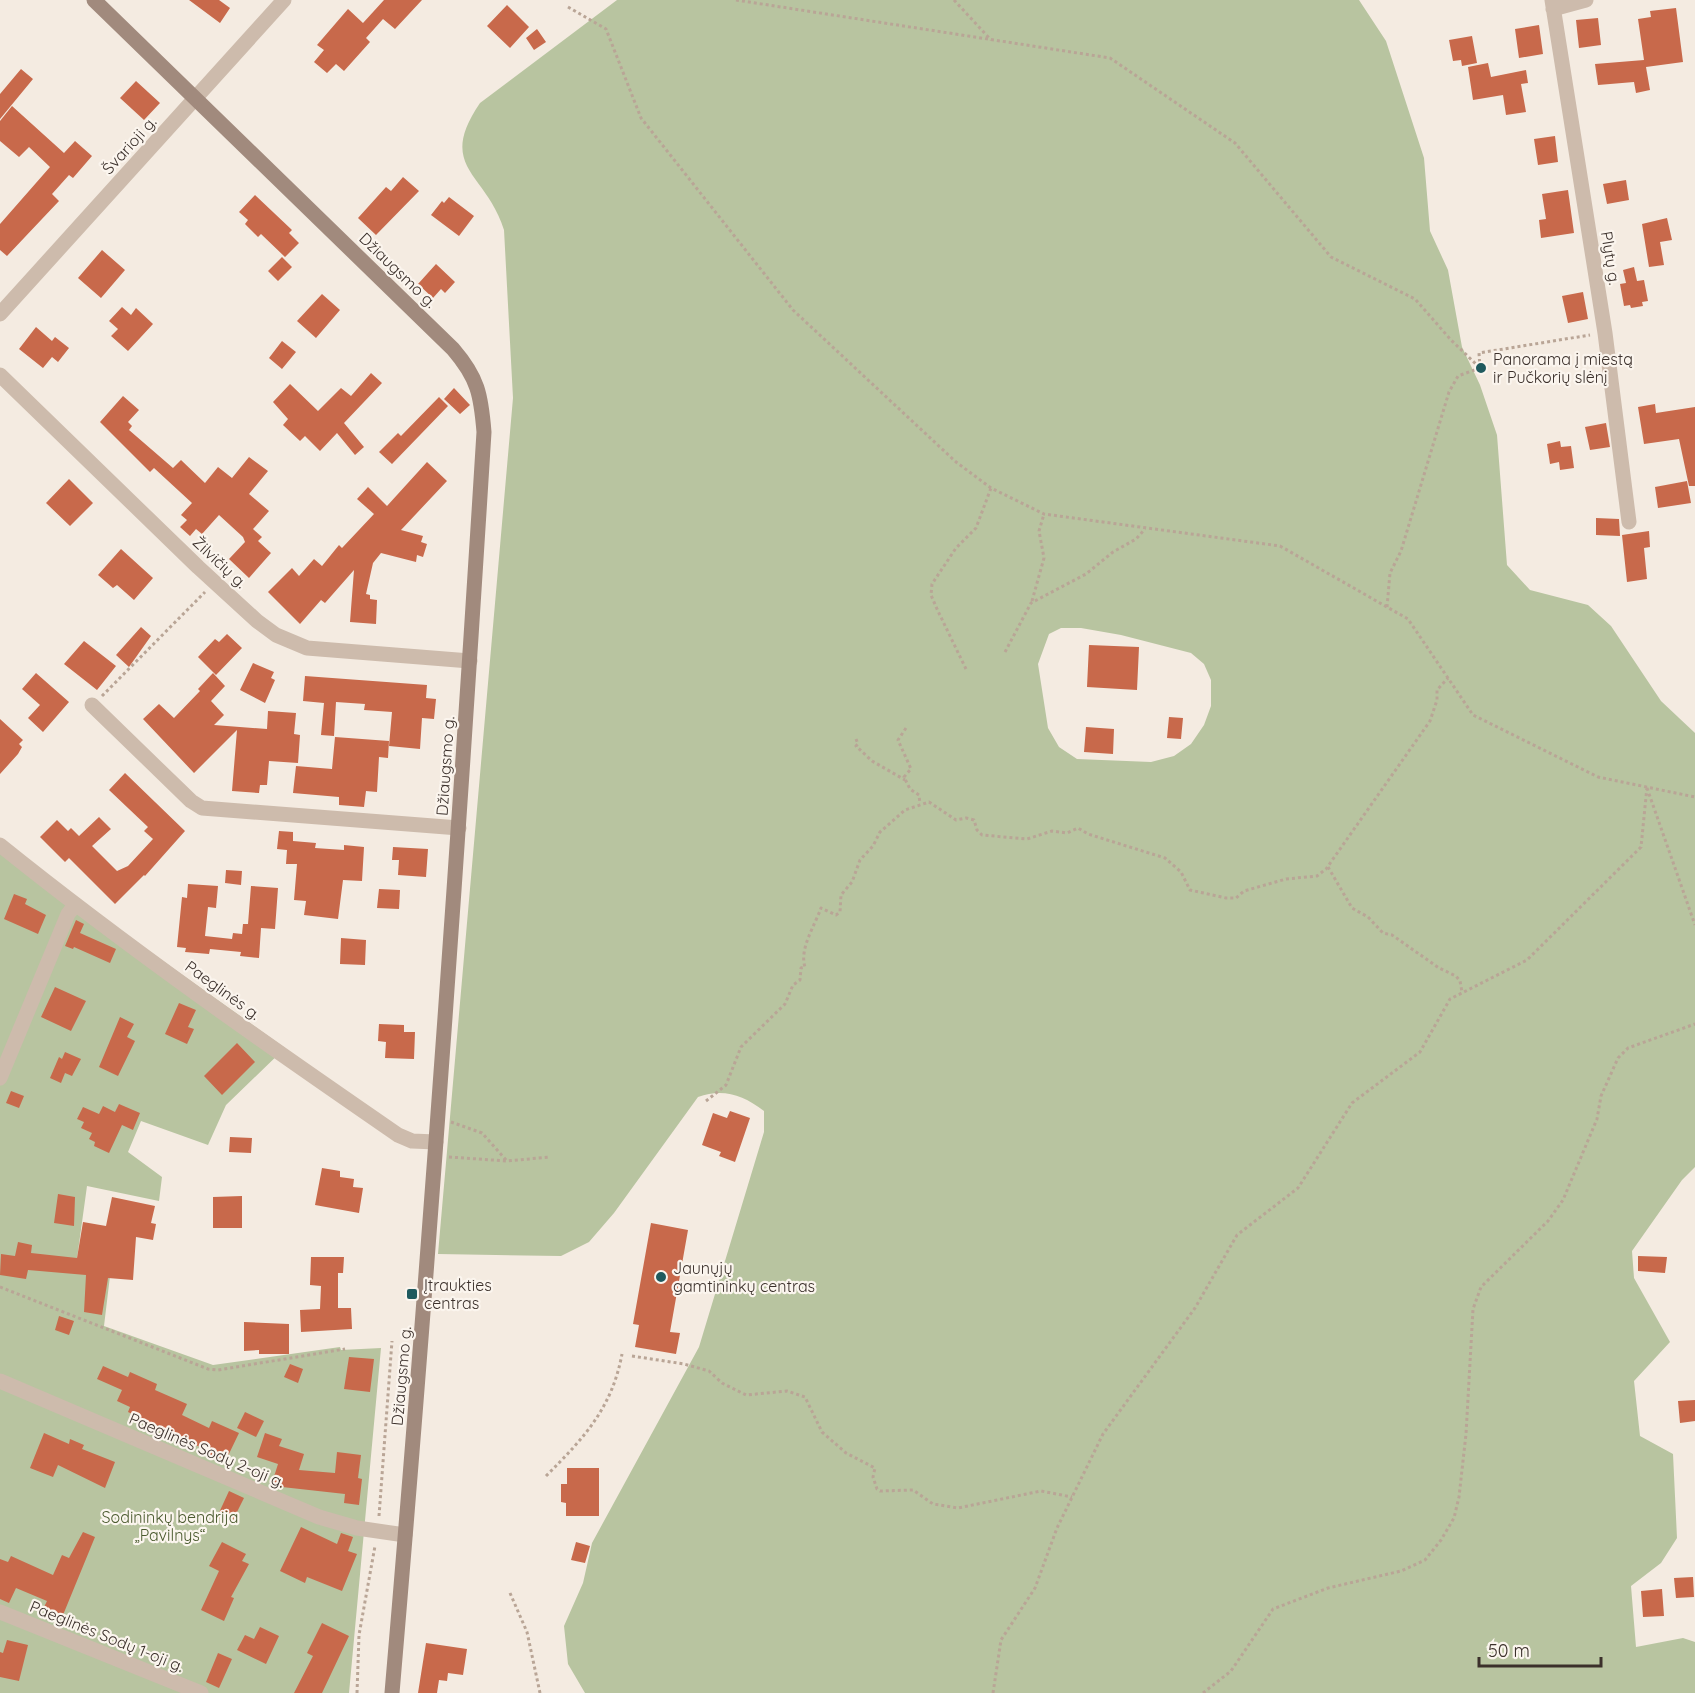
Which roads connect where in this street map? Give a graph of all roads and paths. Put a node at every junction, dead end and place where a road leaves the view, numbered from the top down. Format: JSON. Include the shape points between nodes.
{"nodes":[{"id":1,"x":94,"y":0,"type":"edge"},
{"id":2,"x":285,"y":0,"type":"edge"},
{"id":3,"x":736,"y":0,"type":"edge"},
{"id":4,"x":954,"y":0,"type":"edge"},
{"id":5,"x":1586,"y":0,"type":"edge"},
{"id":6,"x":1553,"y":4,"type":"edge"},
{"id":7,"x":568,"y":7,"type":"dead end"},
{"id":8,"x":991,"y":40,"type":"junction"},
{"id":9,"x":195,"y":99,"type":"junction"},
{"id":10,"x":0,"y":314,"type":"edge"},
{"id":11,"x":1605,"y":333,"type":"junction"},
{"id":12,"x":1480,"y":368,"type":"junction"},
{"id":13,"x":0,"y":375,"type":"edge"},
{"id":14,"x":991,"y":488,"type":"junction"},
{"id":15,"x":1044,"y":514,"type":"junction"},
{"id":16,"x":1629,"y":522,"type":"dead end"},
{"id":17,"x":1145,"y":529,"type":"junction"},
{"id":18,"x":215,"y":582,"type":"junction"},
{"id":19,"x":1032,"y":603,"type":"junction"},
{"id":20,"x":1388,"y":607,"type":"junction"},
{"id":21,"x":1005,"y":652,"type":"dead end"},
{"id":22,"x":470,"y":662,"type":"junction"},
{"id":23,"x":966,"y":669,"type":"dead end"},
{"id":24,"x":1448,"y":678,"type":"junction"},
{"id":25,"x":92,"y":705,"type":"joint"},
{"id":26,"x":906,"y":728,"type":"dead end"},
{"id":27,"x":856,"y":739,"type":"dead end"},
{"id":28,"x":905,"y":780,"type":"junction"},
{"id":29,"x":1647,"y":787,"type":"junction"},
{"id":30,"x":1695,"y":797,"type":"edge"},
{"id":31,"x":920,"y":804,"type":"junction"},
{"id":32,"x":459,"y":828,"type":"junction"},
{"id":33,"x":0,"y":845,"type":"edge"},
{"id":34,"x":1328,"y":867,"type":"junction"},
{"id":35,"x":75,"y":905,"type":"junction"},
{"id":36,"x":1695,"y":925,"type":"edge"},
{"id":37,"x":1462,"y":993,"type":"junction"},
{"id":38,"x":1695,"y":1024,"type":"edge"},
{"id":39,"x":0,"y":1078,"type":"edge"},
{"id":40,"x":706,"y":1101,"type":"dead end"},
{"id":41,"x":438,"y":1120,"type":"junction"},
{"id":42,"x":436,"y":1142,"type":"junction"},
{"id":43,"x":550,"y":1157,"type":"dead end"},
{"id":44,"x":435,"y":1159,"type":"junction"},
{"id":45,"x":507,"y":1161,"type":"junction"},
{"id":46,"x":0,"y":1287,"type":"edge"},
{"id":47,"x":345,"y":1349,"type":"dead end"},
{"id":48,"x":622,"y":1354,"type":"dead end"},
{"id":49,"x":632,"y":1356,"type":"dead end"},
{"id":50,"x":0,"y":1381,"type":"edge"},
{"id":51,"x":546,"y":1476,"type":"dead end"},
{"id":52,"x":1072,"y":1497,"type":"junction"},
{"id":53,"x":405,"y":1535,"type":"junction"},
{"id":54,"x":510,"y":1593,"type":"dead end"},
{"id":55,"x":0,"y":1612,"type":"edge"},
{"id":56,"x":201,"y":1693,"type":"edge"},
{"id":57,"x":392,"y":1693,"type":"edge"},
{"id":58,"x":540,"y":1693,"type":"edge"},
{"id":59,"x":993,"y":1693,"type":"edge"},
{"id":60,"x":1203,"y":1693,"type":"edge"}],
"edges":[{"from":1,"to":9,"type":"street","name":"Džiaugsmo g."},
{"from":2,"to":9,"type":"street","name":"Švarioji g."},
{"from":3,"to":8,"type":"path"},
{"from":4,"to":8,"type":"path"},
{"from":5,"to":6,"type":"street"},
{"from":6,"to":11,"type":"street","name":"Plytų g."},
{"from":7,"to":14,"type":"path","via":[[606,29],[641,118],[793,310],[956,462]]},
{"from":8,"to":12,"type":"path","via":[[1110,58],[1235,143],[1331,257],[1415,298]]},
{"from":9,"to":10,"type":"street","name":"Švarioji g."},
{"from":9,"to":22,"type":"street","name":"Džiaugsmo g.","via":[[453,349],[474,377],[484,432]]},
{"from":11,"to":12,"type":"path","via":[[1479,353]]},
{"from":11,"to":16,"type":"street","name":"Plytų g."},
{"from":12,"to":20,"type":"path","via":[[1458,376],[1449,392],[1401,551],[1390,573]]},
{"from":13,"to":18,"type":"street","name":"Žilvičių g."},
{"from":14,"to":15,"type":"path"},
{"from":14,"to":23,"type":"path","via":[[976,528],[956,548],[932,584],[931,595]]},
{"from":15,"to":17,"type":"path"},
{"from":15,"to":19,"type":"path","via":[[1039,531],[1044,558]]},
{"from":17,"to":19,"type":"path","via":[[1086,574]]},
{"from":17,"to":20,"type":"path","via":[[1280,546]]},
{"from":18,"to":22,"type":"street","name":"Žilvičių g.","via":[[257,621],[300,646]]},
{"from":18,"to":25,"type":"path"},
{"from":19,"to":21,"type":"path"},
{"from":20,"to":24,"type":"path","via":[[1408,619]]},
{"from":22,"to":32,"type":"street","name":"Džiaugsmo g."},
{"from":24,"to":29,"type":"path","via":[[1473,715],[1598,777]]},
{"from":24,"to":34,"type":"path","via":[[1437,690],[1430,721]]},
{"from":25,"to":32,"type":"street","via":[[202,808]]},
{"from":26,"to":28,"type":"path","via":[[898,740],[911,769]]},
{"from":27,"to":28,"type":"path","via":[[856,746],[866,757]]},
{"from":28,"to":31,"type":"path","via":[[919,795]]},
{"from":29,"to":30,"type":"path"},
{"from":29,"to":36,"type":"path"},
{"from":29,"to":37,"type":"path","via":[[1641,847],[1527,960]]},
{"from":31,"to":34,"type":"path","via":[[929,802],[956,820],[974,820],[982,835],[1027,838],[1078,828],[1165,858],[1181,872],[1190,890],[1226,898],[1236,898],[1244,891],[1286,879],[1317,876]]},
{"from":31,"to":40,"type":"path","via":[[905,810],[880,832],[841,895],[840,912],[836,915],[822,908],[811,930],[800,980],[793,985],[785,1004],[741,1047],[726,1085]]},
{"from":32,"to":41,"type":"street","name":"Džiaugsmo g."},
{"from":33,"to":35,"type":"street","name":"Paeglinės g."},
{"from":34,"to":37,"type":"path","via":[[1352,908],[1368,917],[1383,933],[1455,976],[1462,984]]},
{"from":35,"to":39,"type":"street"},
{"from":35,"to":42,"type":"street","name":"Paeglinės g.","via":[[398,1135],[412,1141]]},
{"from":37,"to":52,"type":"path","via":[[1450,999],[1420,1052],[1352,1103],[1298,1188],[1238,1235],[1194,1308],[1103,1434]]},
{"from":38,"to":60,"type":"path","via":[[1629,1048],[1617,1058],[1563,1200],[1548,1221],[1481,1287],[1473,1309],[1459,1497],[1454,1518],[1441,1540],[1425,1560],[1401,1571],[1328,1588],[1272,1609],[1231,1671]]},
{"from":41,"to":42,"type":"street","name":"Džiaugsmo g."},
{"from":41,"to":45,"type":"path","via":[[462,1124],[482,1134]]},
{"from":42,"to":44,"type":"street","name":"Džiaugsmo g."},
{"from":43,"to":45,"type":"path"},
{"from":44,"to":45,"type":"path","via":[[456,1156]]},
{"from":44,"to":53,"type":"street","name":"Džiaugsmo g."},
{"from":46,"to":47,"type":"path","via":[[208,1369]]},
{"from":48,"to":51,"type":"path","via":[[618,1375],[601,1414]]},
{"from":49,"to":52,"type":"path","via":[[709,1371],[746,1395],[787,1391],[805,1397],[822,1432],[846,1453],[875,1468],[873,1478],[880,1491],[913,1490],[933,1504],[958,1508],[1041,1491]]},
{"from":50,"to":53,"type":"street","name":"Paeglinės Sodų 2-oji g.","via":[[320,1517],[357,1528]]},
{"from":52,"to":59,"type":"path","via":[[1035,1588],[1001,1640]]},
{"from":53,"to":57,"type":"street","name":"Džiaugsmo g."},
{"from":54,"to":58,"type":"path","via":[[527,1632]]},
{"from":55,"to":56,"type":"street","name":"Paeglinės Sodų 1-oji g."}]}
